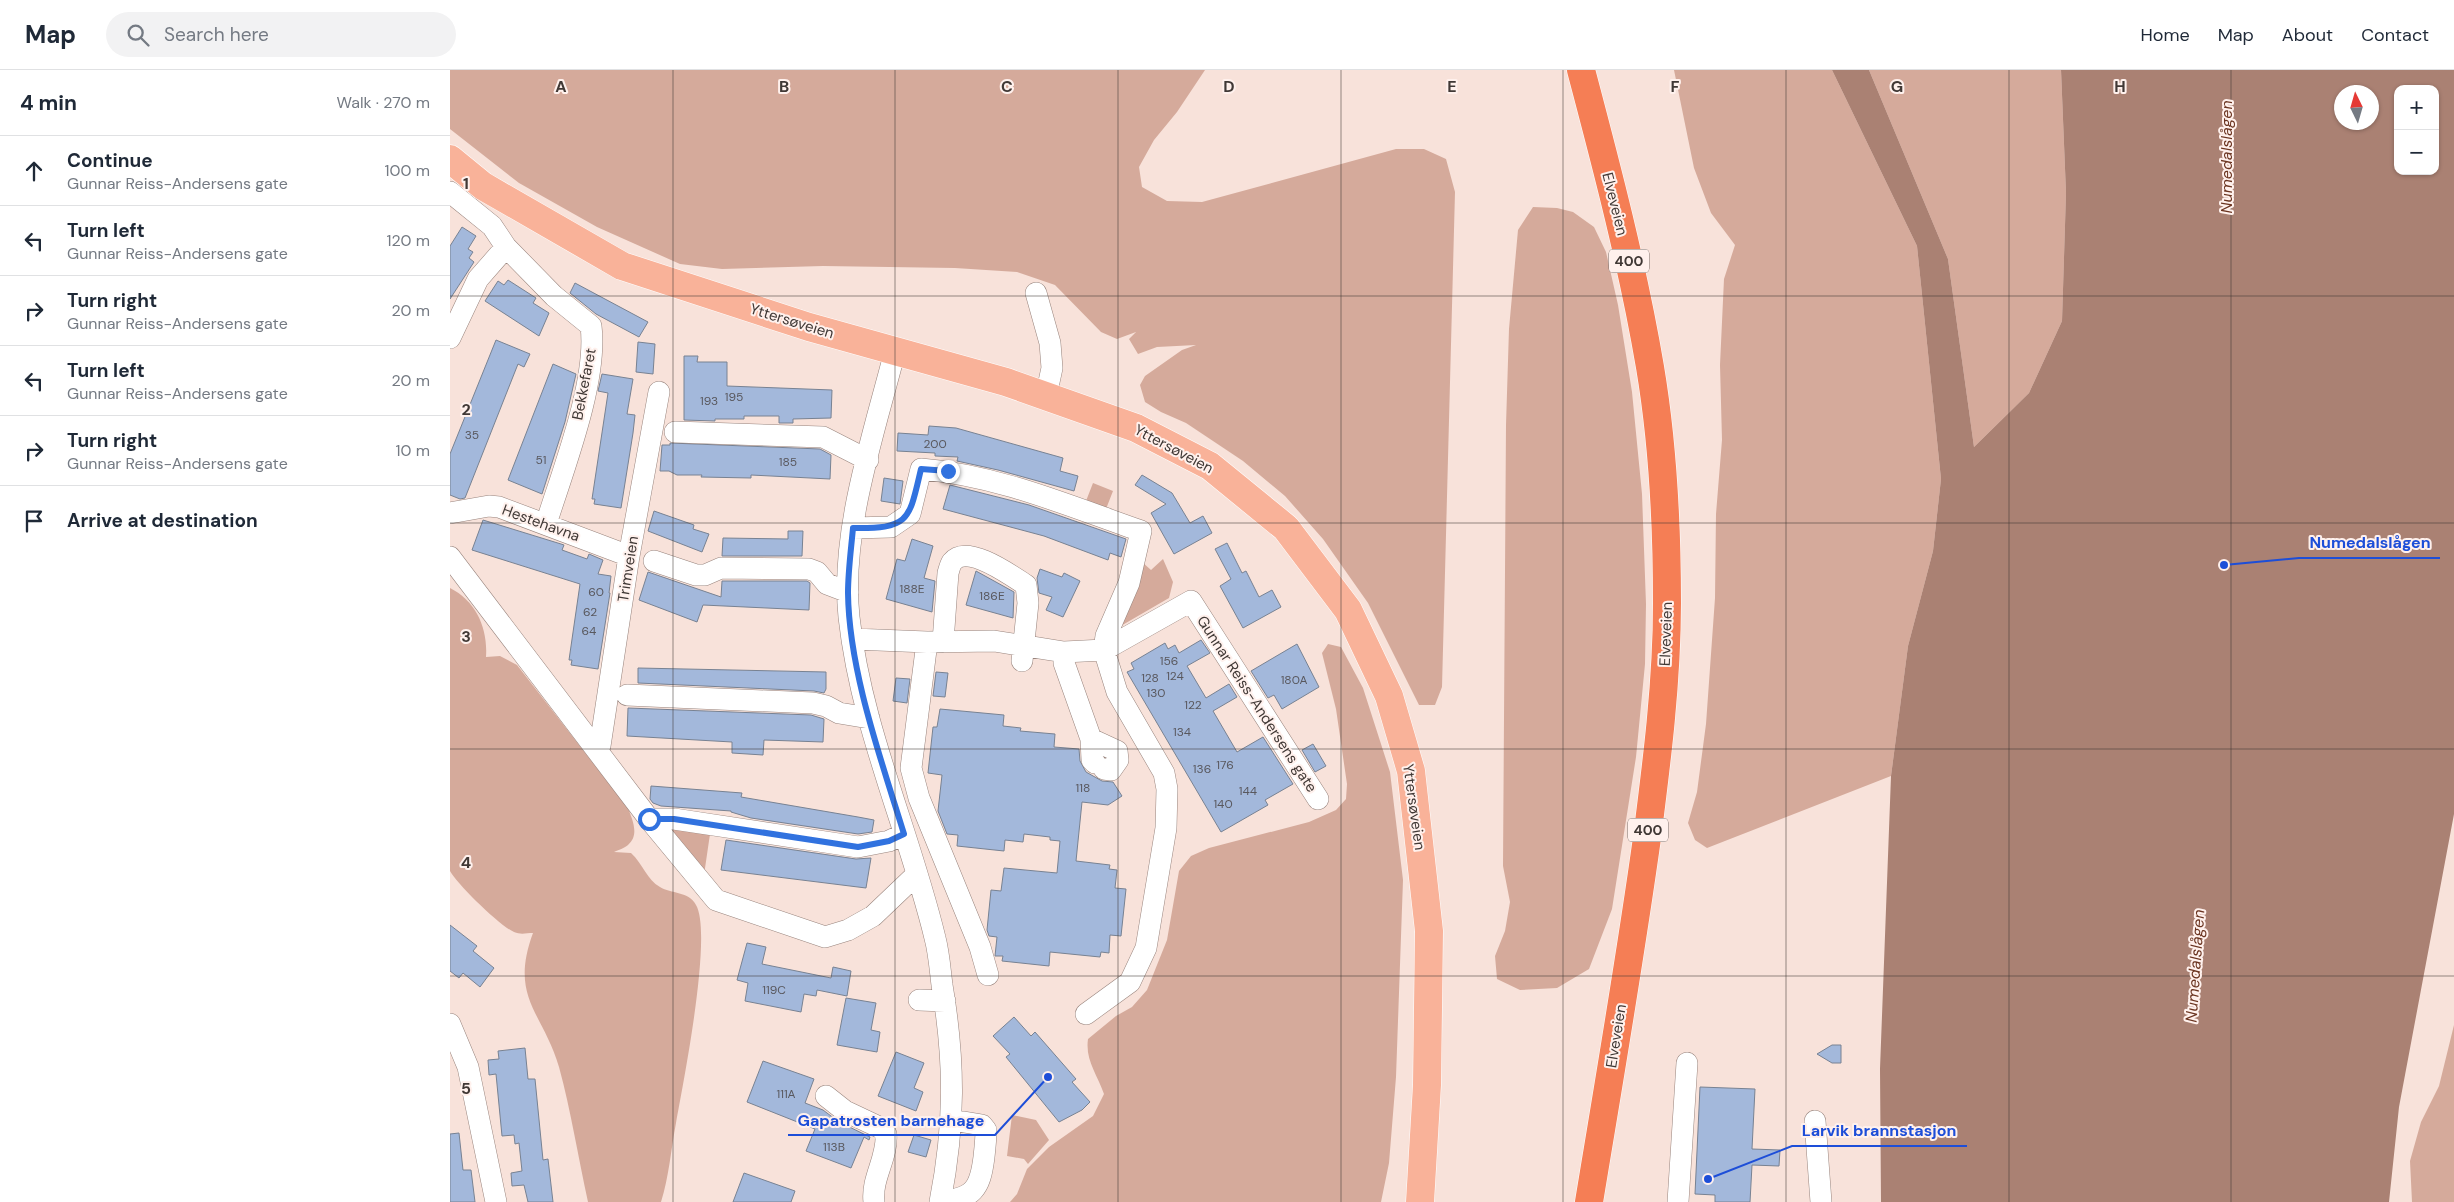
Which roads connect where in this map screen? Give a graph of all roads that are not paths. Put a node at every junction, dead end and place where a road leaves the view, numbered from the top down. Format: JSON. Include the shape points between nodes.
{"nodes":[{"id":1,"x":1581,"y":70,"type":"edge"},
{"id":2,"x":450,"y":160,"type":"edge"},
{"id":3,"x":450,"y":192,"type":"edge"},
{"id":4,"x":506,"y":247,"type":"junction"},
{"id":5,"x":1036,"y":293,"type":"dead end"},
{"id":6,"x":450,"y":338,"type":"edge"},
{"id":7,"x":895,"y":351,"type":"junction"},
{"id":8,"x":659,"y":392,"type":"dead end"},
{"id":9,"x":1046,"y":396,"type":"junction"},
{"id":10,"x":675,"y":432,"type":"dead end"},
{"id":11,"x":868,"y":460,"type":"junction"},
{"id":12,"x":450,"y":512,"type":"edge"},
{"id":13,"x":546,"y":524,"type":"junction"},
{"id":14,"x":853,"y":528,"type":"junction"},
{"id":15,"x":629,"y":556,"type":"junction"},
{"id":16,"x":450,"y":557,"type":"edge"},
{"id":17,"x":654,"y":561,"type":"dead end"},
{"id":18,"x":848,"y":592,"type":"junction"},
{"id":19,"x":853,"y":639,"type":"junction"},
{"id":20,"x":935,"y":642,"type":"junction"},
{"id":21,"x":1059,"y":647,"type":"junction"},
{"id":22,"x":1104,"y":650,"type":"junction"},
{"id":23,"x":1022,"y":653,"type":"junction"},
{"id":24,"x":627,"y":695,"type":"dead end"},
{"id":25,"x":869,"y":718,"type":"junction"},
{"id":26,"x":600,"y":746,"type":"dead end"},
{"id":27,"x":1099,"y":766,"type":"dead end"},
{"id":28,"x":1318,"y":799,"type":"dead end"},
{"id":29,"x":649,"y":819,"type":"junction"},
{"id":30,"x":904,"y":834,"type":"junction"},
{"id":31,"x":916,"y":876,"type":"junction"},
{"id":32,"x":988,"y":974,"type":"dead end"},
{"id":33,"x":919,"y":1000,"type":"dead end"},
{"id":34,"x":945,"y":1001,"type":"junction"},
{"id":35,"x":1086,"y":1014,"type":"dead end"},
{"id":36,"x":450,"y":1024,"type":"edge"},
{"id":37,"x":1687,"y":1063,"type":"dead end"},
{"id":38,"x":826,"y":1096,"type":"dead end"},
{"id":39,"x":952,"y":1120,"type":"junction"},
{"id":40,"x":1815,"y":1121,"type":"dead end"},
{"id":41,"x":496,"y":1202,"type":"edge"},
{"id":42,"x":874,"y":1202,"type":"edge"},
{"id":43,"x":940,"y":1202,"type":"edge"},
{"id":44,"x":1420,"y":1202,"type":"edge"},
{"id":45,"x":1589,"y":1202,"type":"edge"},
{"id":46,"x":1678,"y":1202,"type":"edge"},
{"id":47,"x":1821,"y":1202,"type":"edge"}],
"edges":[{"from":1,"to":45,"type":"highway","name":"Elveveien","number":"400","via":[[1622,231],[1651,370],[1666,530],[1667,605],[1665,678],[1657,762]]},
{"from":2,"to":7,"type":"main road","name":"Yttersøveien","via":[[483,186],[622,266],[809,327]]},
{"from":3,"to":4,"type":"street","name":"Bekkefaret","via":[[492,226]]},
{"from":4,"to":6,"type":"street","via":[[478,279]]},
{"from":4,"to":13,"type":"street","name":"Bekkefaret","via":[[554,296],[591,326],[590,366],[581,409]]},
{"from":5,"to":9,"type":"street","via":[[1050,343],[1052,368]]},
{"from":7,"to":9,"type":"main road","name":"Yttersøveien"},
{"from":7,"to":11,"type":"street"},
{"from":8,"to":15,"type":"street","name":"Trimveien"},
{"from":9,"to":44,"type":"main road","name":"Yttersøveien","via":[[1136,428],[1210,466],[1286,528],[1348,610],[1389,696],[1411,772],[1429,931],[1427,1085]]},
{"from":10,"to":11,"type":"street","via":[[823,437]]},
{"from":11,"to":14,"type":"street"},
{"from":12,"to":13,"type":"street","name":"Hestehavna","via":[[499,507]]},
{"from":13,"to":15,"type":"street","name":"Hestehavna"},
{"from":14,"to":18,"type":"street"},
{"from":14,"to":22,"type":"street","via":[[891,527],[910,514],[921,469],[948,471],[1020,488],[1141,531],[1129,583],[1106,636]]},
{"from":15,"to":26,"type":"street","name":"Trimveien"},
{"from":16,"to":29,"type":"street"},
{"from":17,"to":18,"type":"street","via":[[705,575],[721,568],[809,569],[817,572],[828,584]]},
{"from":18,"to":19,"type":"street"},
{"from":19,"to":20,"type":"street","name":"Gunnar Reiss-Andersens gate"},
{"from":19,"to":25,"type":"street"},
{"from":20,"to":23,"type":"street","name":"Gunnar Reiss-Andersens gate"},
{"from":20,"to":23,"type":"street","via":[[951,563],[965,557],[1003,569],[1026,585],[1028,603]]},
{"from":20,"to":32,"type":"street","via":[[916,717],[913,775]]},
{"from":21,"to":22,"type":"street","name":"Gunnar Reiss-Andersens gate"},
{"from":21,"to":23,"type":"street","name":"Gunnar Reiss-Andersens gate"},
{"from":21,"to":27,"type":"street","via":[[1091,739],[1117,751],[1118,760],[1112,770]]},
{"from":22,"to":28,"type":"street","name":"Gunnar Reiss-Andersens gate","via":[[1191,601]]},
{"from":22,"to":35,"type":"street","via":[[1117,692],[1164,773],[1166,828],[1146,948],[1130,982]]},
{"from":24,"to":25,"type":"street","via":[[813,703],[839,713]]},
{"from":25,"to":30,"type":"street"},
{"from":29,"to":30,"type":"street","via":[[674,819],[858,847],[889,841]]},
{"from":29,"to":31,"type":"street","via":[[716,900],[825,937],[848,930],[873,916]]},
{"from":30,"to":31,"type":"street"},
{"from":31,"to":34,"type":"street","via":[[935,938]]},
{"from":33,"to":34,"type":"street"},
{"from":34,"to":39,"type":"street","via":[[952,1054]]},
{"from":36,"to":41,"type":"street","via":[[468,1067]]},
{"from":37,"to":46,"type":"street"},
{"from":38,"to":42,"type":"street","via":[[886,1134],[886,1148],[874,1183]]},
{"from":39,"to":43,"type":"street"},
{"from":39,"to":43,"type":"street","via":[[982,1126],[986,1130],[982,1176],[976,1189],[968,1196]]},
{"from":40,"to":47,"type":"street"}]}
